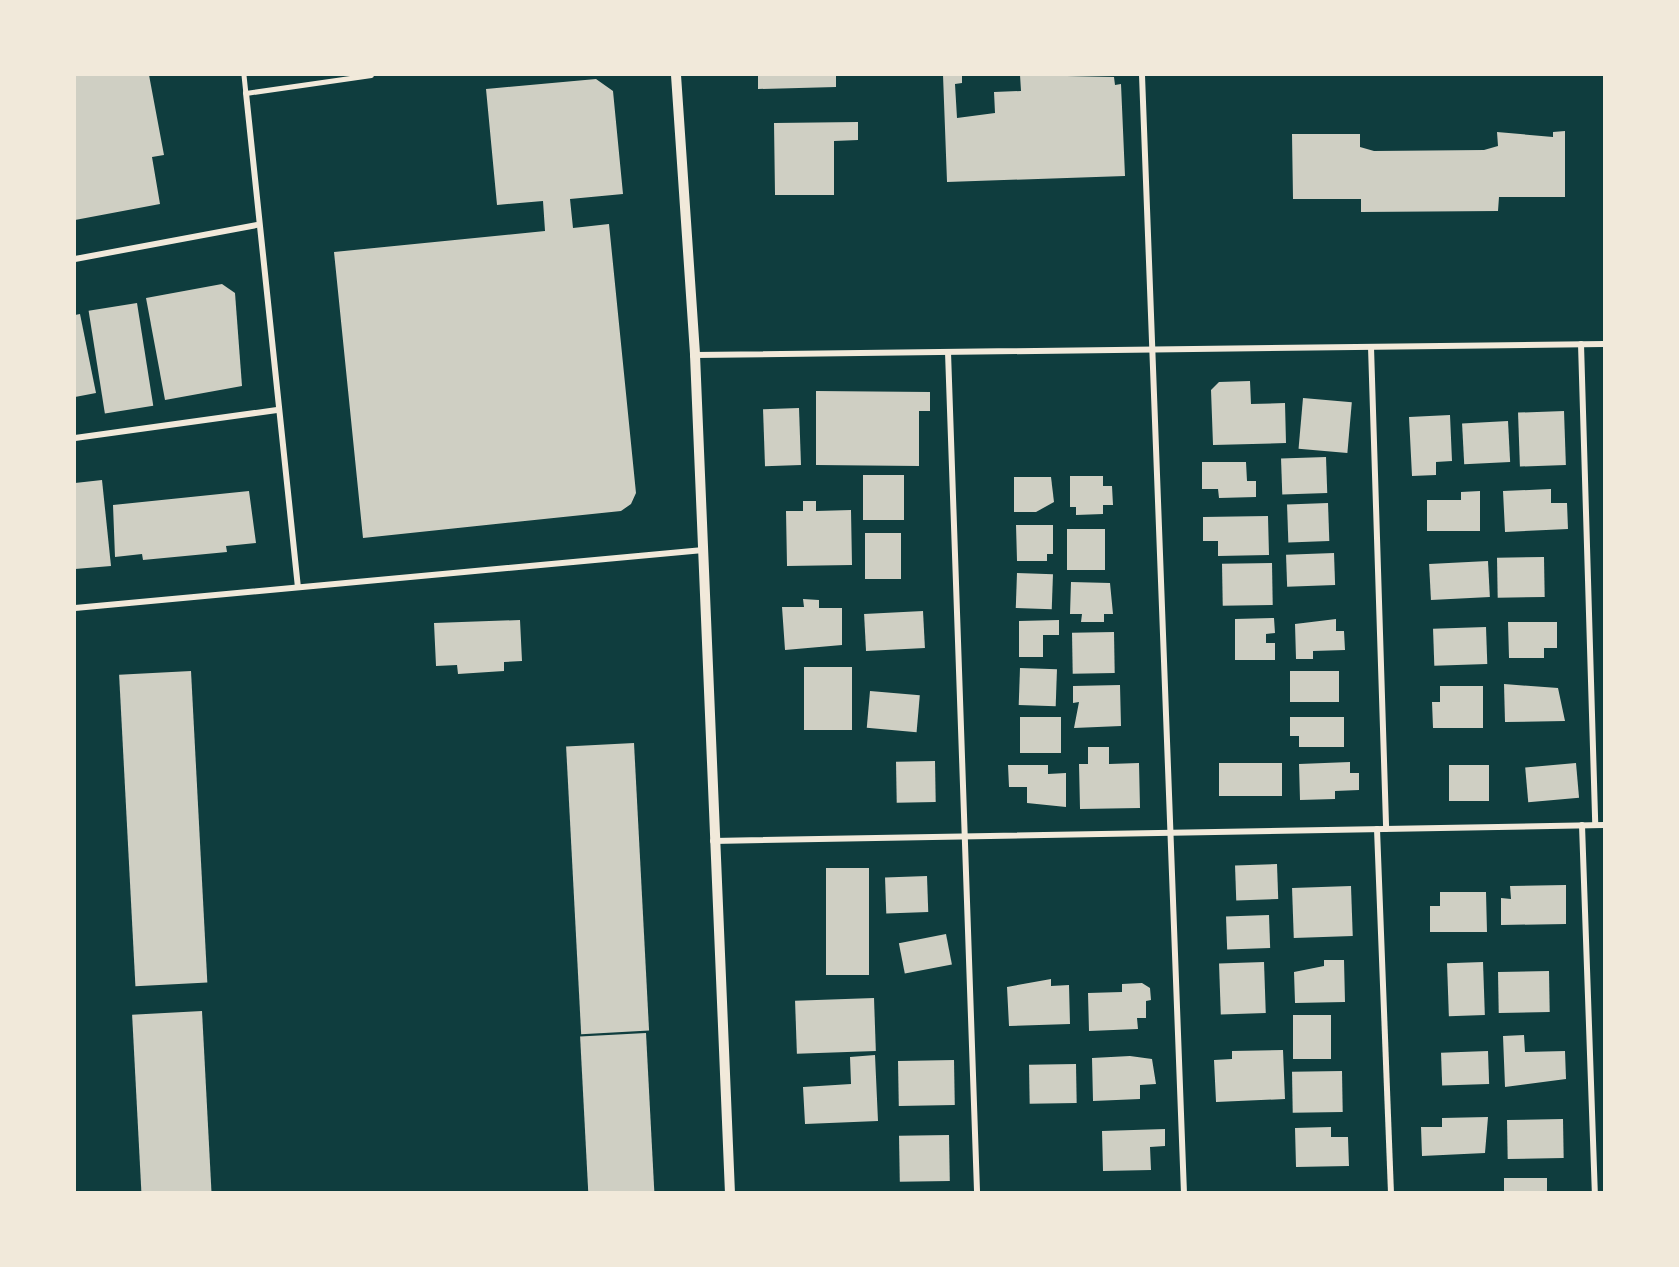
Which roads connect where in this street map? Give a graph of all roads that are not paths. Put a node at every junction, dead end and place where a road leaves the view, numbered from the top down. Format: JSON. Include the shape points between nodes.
{"nodes":[{"id":1,"x":244,"y":75,"type":"edge"},
{"id":2,"x":370,"y":75,"type":"edge"},
{"id":3,"x":676,"y":75,"type":"edge"},
{"id":4,"x":1142,"y":75,"type":"edge"},
{"id":5,"x":246,"y":93,"type":"junction"},
{"id":6,"x":256,"y":225,"type":"junction"},
{"id":7,"x":75,"y":259,"type":"edge"},
{"id":8,"x":1581,"y":344,"type":"junction"},
{"id":9,"x":1604,"y":344,"type":"edge"},
{"id":10,"x":1371,"y":347,"type":"junction"},
{"id":11,"x":1151,"y":350,"type":"junction"},
{"id":12,"x":948,"y":352,"type":"junction"},
{"id":13,"x":695,"y":355,"type":"junction"},
{"id":14,"x":277,"y":410,"type":"junction"},
{"id":15,"x":75,"y":438,"type":"edge"},
{"id":16,"x":703,"y":550,"type":"junction"},
{"id":17,"x":297,"y":586,"type":"junction"},
{"id":18,"x":75,"y":608,"type":"edge"},
{"id":19,"x":1582,"y":825,"type":"junction"},
{"id":20,"x":1595,"y":825,"type":"junction"},
{"id":21,"x":1604,"y":825,"type":"edge"},
{"id":22,"x":1377,"y":829,"type":"junction"},
{"id":23,"x":1386,"y":829,"type":"junction"},
{"id":24,"x":1172,"y":833,"type":"junction"},
{"id":25,"x":963,"y":836,"type":"junction"},
{"id":26,"x":713,"y":841,"type":"junction"},
{"id":27,"x":730,"y":1192,"type":"edge"},
{"id":28,"x":976,"y":1192,"type":"edge"},
{"id":29,"x":1184,"y":1192,"type":"edge"},
{"id":30,"x":1391,"y":1192,"type":"edge"},
{"id":31,"x":1595,"y":1192,"type":"edge"}],
"edges":[{"from":1,"to":5,"type":"lane"},
{"from":2,"to":5,"type":"lane"},
{"from":3,"to":13,"type":"street"},
{"from":4,"to":11,"type":"street"},
{"from":5,"to":6,"type":"street"},
{"from":6,"to":7,"type":"street"},
{"from":6,"to":14,"type":"street"},
{"from":8,"to":9,"type":"street"},
{"from":8,"to":10,"type":"street"},
{"from":8,"to":20,"type":"street"},
{"from":10,"to":11,"type":"street"},
{"from":10,"to":23,"type":"street"},
{"from":11,"to":12,"type":"street"},
{"from":11,"to":24,"type":"street"},
{"from":12,"to":13,"type":"street"},
{"from":12,"to":25,"type":"street"},
{"from":13,"to":16,"type":"street"},
{"from":14,"to":15,"type":"street"},
{"from":14,"to":17,"type":"street"},
{"from":16,"to":17,"type":"street"},
{"from":16,"to":26,"type":"street"},
{"from":17,"to":18,"type":"street"},
{"from":19,"to":20,"type":"street"},
{"from":19,"to":23,"type":"street"},
{"from":19,"to":31,"type":"street"},
{"from":20,"to":21,"type":"street"},
{"from":22,"to":23,"type":"street"},
{"from":22,"to":24,"type":"street"},
{"from":22,"to":30,"type":"street"},
{"from":24,"to":25,"type":"street"},
{"from":24,"to":29,"type":"street"},
{"from":25,"to":26,"type":"street"},
{"from":25,"to":28,"type":"street"},
{"from":26,"to":27,"type":"street"}]}
